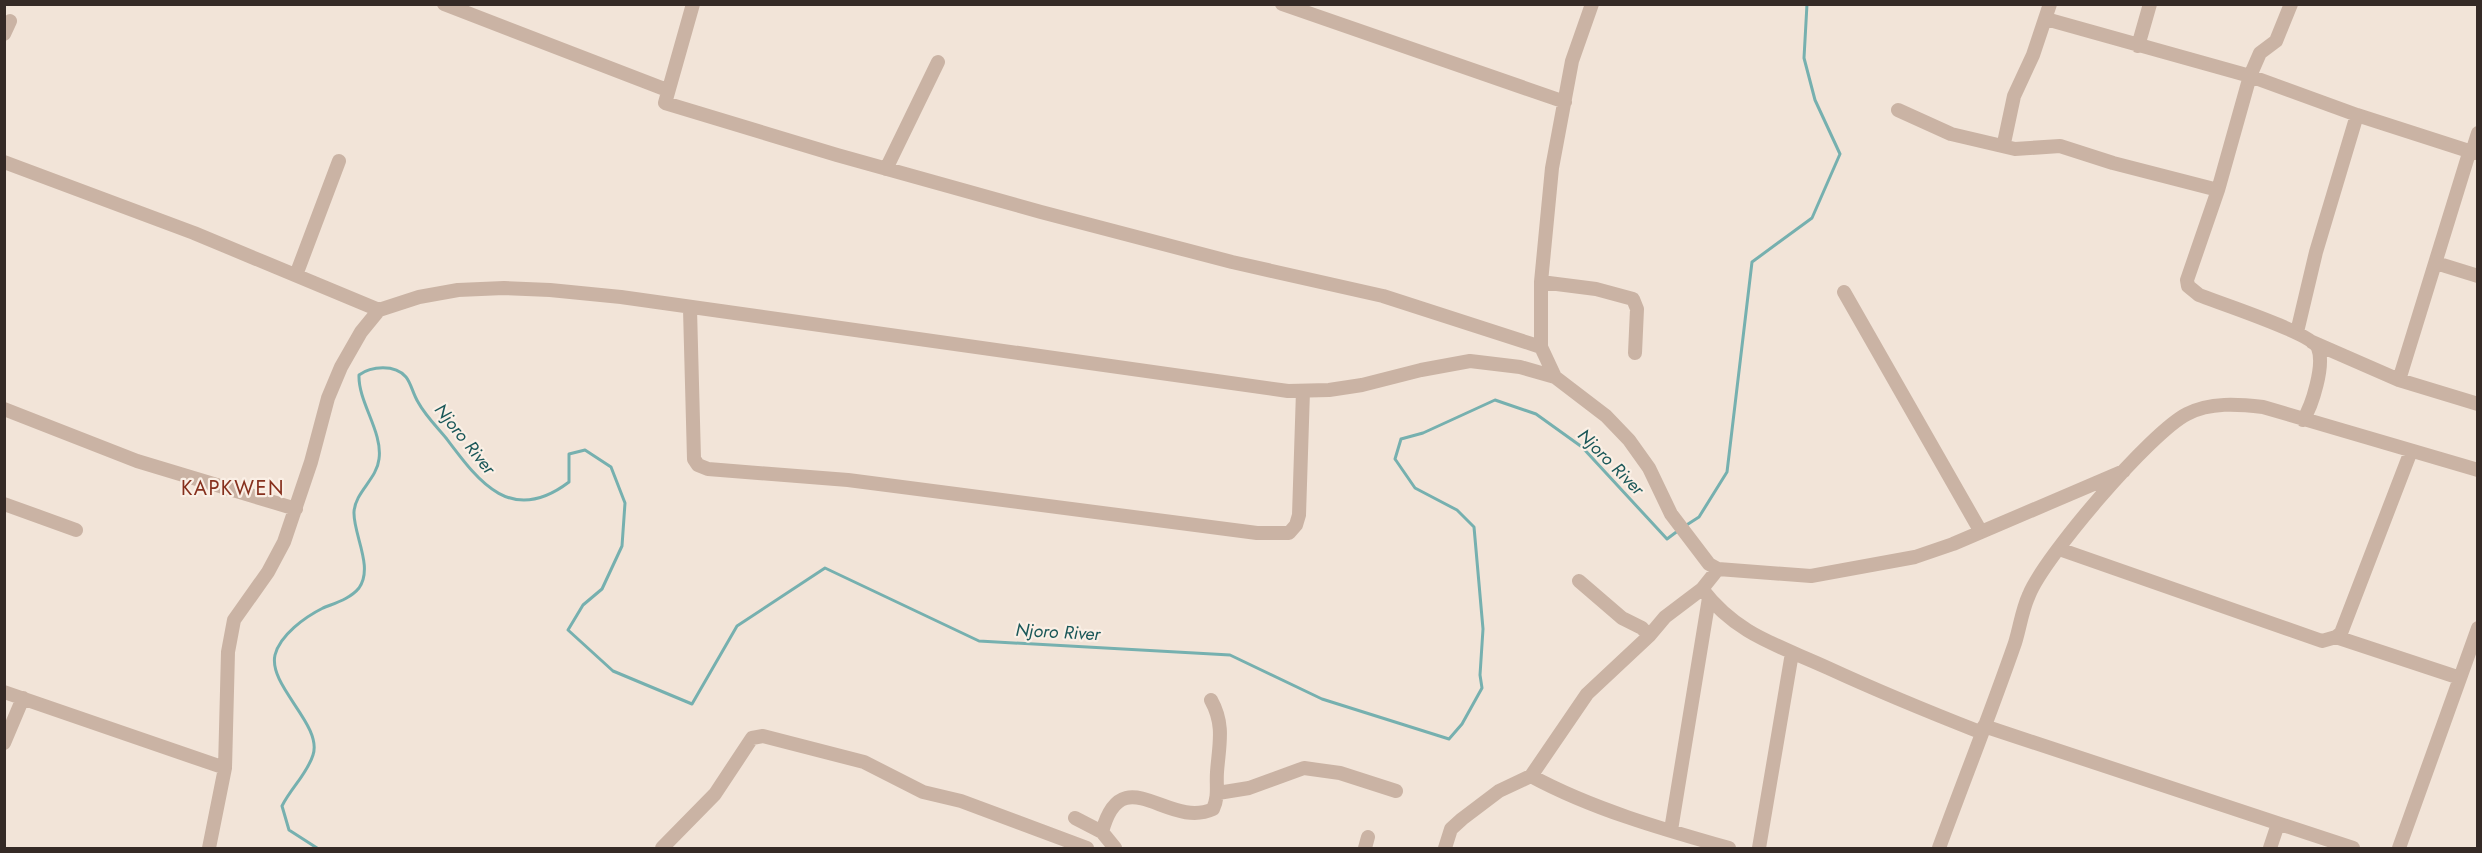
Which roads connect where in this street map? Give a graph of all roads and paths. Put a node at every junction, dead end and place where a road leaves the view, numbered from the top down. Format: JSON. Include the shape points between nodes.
{"nodes":[{"id":1,"x":444,"y":4,"type":"edge"},
{"id":2,"x":693,"y":4,"type":"edge"},
{"id":3,"x":1282,"y":4,"type":"edge"},
{"id":4,"x":1592,"y":4,"type":"edge"},
{"id":5,"x":2050,"y":4,"type":"edge"},
{"id":6,"x":2150,"y":4,"type":"edge"},
{"id":7,"x":2291,"y":4,"type":"edge"},
{"id":8,"x":2046,"y":19,"type":"junction"},
{"id":9,"x":2138,"y":46,"type":"junction"},
{"id":10,"x":938,"y":62,"type":"dead end"},
{"id":11,"x":2250,"y":76,"type":"junction"},
{"id":12,"x":667,"y":90,"type":"junction"},
{"id":13,"x":1565,"y":102,"type":"junction"},
{"id":14,"x":1898,"y":110,"type":"dead end"},
{"id":15,"x":2357,"y":116,"type":"junction"},
{"id":16,"x":2478,"y":133,"type":"edge"},
{"id":17,"x":2001,"y":145,"type":"junction"},
{"id":18,"x":2473,"y":152,"type":"edge"},
{"id":19,"x":339,"y":161,"type":"dead end"},
{"id":20,"x":4,"y":162,"type":"edge"},
{"id":21,"x":886,"y":169,"type":"junction"},
{"id":22,"x":2218,"y":190,"type":"junction"},
{"id":23,"x":2436,"y":263,"type":"junction"},
{"id":24,"x":296,"y":275,"type":"junction"},
{"id":25,"x":2478,"y":276,"type":"edge"},
{"id":26,"x":1541,"y":282,"type":"junction"},
{"id":27,"x":1844,"y":292,"type":"dead end"},
{"id":28,"x":690,"y":309,"type":"junction"},
{"id":29,"x":379,"y":310,"type":"junction"},
{"id":30,"x":2297,"y":332,"type":"junction"},
{"id":31,"x":2310,"y":341,"type":"junction"},
{"id":32,"x":1541,"y":347,"type":"junction"},
{"id":33,"x":1635,"y":352,"type":"dead end"},
{"id":34,"x":1555,"y":377,"type":"junction"},
{"id":35,"x":2399,"y":380,"type":"junction"},
{"id":36,"x":1303,"y":391,"type":"junction"},
{"id":37,"x":2478,"y":404,"type":"edge"},
{"id":38,"x":4,"y":409,"type":"edge"},
{"id":39,"x":2303,"y":420,"type":"junction"},
{"id":40,"x":2411,"y":451,"type":"junction"},
{"id":41,"x":2478,"y":470,"type":"edge"},
{"id":42,"x":2124,"y":471,"type":"junction"},
{"id":43,"x":4,"y":504,"type":"edge"},
{"id":44,"x":296,"y":509,"type":"junction"},
{"id":45,"x":76,"y":530,"type":"dead end"},
{"id":46,"x":1981,"y":532,"type":"junction"},
{"id":47,"x":2059,"y":549,"type":"junction"},
{"id":48,"x":1718,"y":569,"type":"junction"},
{"id":49,"x":1579,"y":580,"type":"dead end"},
{"id":50,"x":1706,"y":594,"type":"junction"},
{"id":51,"x":2478,"y":628,"type":"edge"},
{"id":52,"x":1649,"y":636,"type":"junction"},
{"id":53,"x":2336,"y":637,"type":"junction"},
{"id":54,"x":1792,"y":653,"type":"junction"},
{"id":55,"x":2460,"y":678,"type":"junction"},
{"id":56,"x":4,"y":692,"type":"edge"},
{"id":57,"x":23,"y":698,"type":"junction"},
{"id":58,"x":1211,"y":699,"type":"dead end"},
{"id":59,"x":1982,"y":729,"type":"junction"},
{"id":60,"x":4,"y":743,"type":"edge"},
{"id":61,"x":225,"y":768,"type":"junction"},
{"id":62,"x":1531,"y":776,"type":"junction"},
{"id":63,"x":1396,"y":791,"type":"dead end"},
{"id":64,"x":1218,"y":793,"type":"junction"},
{"id":65,"x":1075,"y":818,"type":"dead end"},
{"id":66,"x":2278,"y":824,"type":"junction"},
{"id":67,"x":1671,"y":830,"type":"junction"},
{"id":68,"x":1102,"y":832,"type":"junction"},
{"id":69,"x":209,"y":849,"type":"edge"},
{"id":70,"x":662,"y":849,"type":"edge"},
{"id":71,"x":1087,"y":849,"type":"edge"},
{"id":72,"x":1115,"y":849,"type":"edge"},
{"id":73,"x":1445,"y":849,"type":"edge"},
{"id":74,"x":1729,"y":849,"type":"edge"},
{"id":75,"x":1759,"y":849,"type":"edge"},
{"id":76,"x":1939,"y":849,"type":"edge"},
{"id":77,"x":2270,"y":849,"type":"edge"},
{"id":78,"x":2353,"y":849,"type":"edge"},
{"id":79,"x":2399,"y":849,"type":"edge"}],
"edges":[{"from":1,"to":12,"type":"street"},
{"from":2,"to":12,"type":"street"},
{"from":3,"to":13,"type":"street"},
{"from":4,"to":13,"type":"street","via":[[1572,61]]},
{"from":5,"to":8,"type":"street"},
{"from":6,"to":9,"type":"street"},
{"from":7,"to":11,"type":"street","via":[[2276,40],[2260,53]]},
{"from":8,"to":9,"type":"street"},
{"from":8,"to":17,"type":"street","via":[[2014,96]]},
{"from":9,"to":11,"type":"street"},
{"from":10,"to":21,"type":"street"},
{"from":11,"to":15,"type":"street"},
{"from":11,"to":22,"type":"street"},
{"from":12,"to":21,"type":"street","via":[[665,103]]},
{"from":13,"to":26,"type":"street","via":[[1552,168]]},
{"from":14,"to":17,"type":"street","via":[[1951,134]]},
{"from":15,"to":18,"type":"street"},
{"from":15,"to":30,"type":"street","via":[[2316,252]]},
{"from":16,"to":18,"type":"street"},
{"from":17,"to":22,"type":"street","via":[[2015,149],[2060,146],[2113,164]]},
{"from":18,"to":23,"type":"street"},
{"from":19,"to":24,"type":"street"},
{"from":20,"to":24,"type":"street"},
{"from":21,"to":32,"type":"street","via":[[1221,259],[1383,296]]},
{"from":22,"to":30,"type":"street","via":[[2189,271],[2188,286],[2199,295]]},
{"from":23,"to":25,"type":"street"},
{"from":23,"to":35,"type":"street"},
{"from":24,"to":29,"type":"street"},
{"from":26,"to":32,"type":"street"},
{"from":26,"to":33,"type":"street","via":[[1634,298]]},
{"from":27,"to":46,"type":"street"},
{"from":28,"to":29,"type":"street","via":[[621,297],[504,288],[458,290]]},
{"from":28,"to":36,"type":"street"},
{"from":28,"to":36,"type":"street","via":[[694,459],[708,469],[848,480],[1257,533],[1288,533],[1299,515]]},
{"from":29,"to":44,"type":"street","via":[[361,332],[337,377]]},
{"from":30,"to":31,"type":"street"},
{"from":31,"to":35,"type":"street"},
{"from":31,"to":39,"type":"street","via":[[2318,348],[2318,366],[2311,408]]},
{"from":32,"to":34,"type":"street"},
{"from":34,"to":36,"type":"street","via":[[1520,367],[1470,361],[1362,385]]},
{"from":34,"to":48,"type":"street","via":[[1606,416],[1629,440],[1649,468],[1671,514],[1702,556]]},
{"from":35,"to":37,"type":"street"},
{"from":38,"to":44,"type":"street","via":[[137,461]]},
{"from":39,"to":40,"type":"street"},
{"from":39,"to":42,"type":"street","via":[[2287,412],[2238,404],[2198,410],[2163,430]]},
{"from":40,"to":41,"type":"street"},
{"from":40,"to":53,"type":"street","via":[[2345,623]]},
{"from":42,"to":46,"type":"street"},
{"from":42,"to":47,"type":"street"},
{"from":43,"to":45,"type":"street"},
{"from":44,"to":61,"type":"street","via":[[268,572],[234,620],[228,652]]},
{"from":46,"to":48,"type":"street","via":[[1915,557],[1811,576]]},
{"from":47,"to":53,"type":"street","via":[[2322,641]]},
{"from":47,"to":59,"type":"street","via":[[2029,594],[2016,641]]},
{"from":48,"to":50,"type":"street"},
{"from":49,"to":52,"type":"street"},
{"from":50,"to":52,"type":"street","via":[[1665,616]]},
{"from":50,"to":54,"type":"street","via":[[1752,635]]},
{"from":50,"to":67,"type":"street"},
{"from":51,"to":55,"type":"street"},
{"from":52,"to":62,"type":"street","via":[[1587,694]]},
{"from":53,"to":55,"type":"street"},
{"from":54,"to":59,"type":"street","via":[[1872,689]]},
{"from":54,"to":75,"type":"street"},
{"from":55,"to":79,"type":"street"},
{"from":56,"to":57,"type":"street"},
{"from":57,"to":60,"type":"street"},
{"from":57,"to":61,"type":"street"},
{"from":58,"to":64,"type":"street","via":[[1221,724]]},
{"from":59,"to":66,"type":"street"},
{"from":59,"to":76,"type":"street"},
{"from":61,"to":69,"type":"street"},
{"from":62,"to":67,"type":"street","via":[[1562,793]]},
{"from":62,"to":73,"type":"street","via":[[1499,791],[1462,819],[1451,829]]},
{"from":63,"to":64,"type":"street","via":[[1340,773],[1304,768],[1249,788]]},
{"from":64,"to":68,"type":"street","via":[[1213,809],[1192,814],[1135,796],[1124,797],[1110,809]]},
{"from":65,"to":68,"type":"street"},
{"from":66,"to":77,"type":"street"},
{"from":66,"to":78,"type":"street"},
{"from":67,"to":74,"type":"street"},
{"from":68,"to":72,"type":"street"},
{"from":70,"to":71,"type":"street","via":[[715,794],[752,738],[763,736],[864,762],[923,792],[961,801]]}]}
